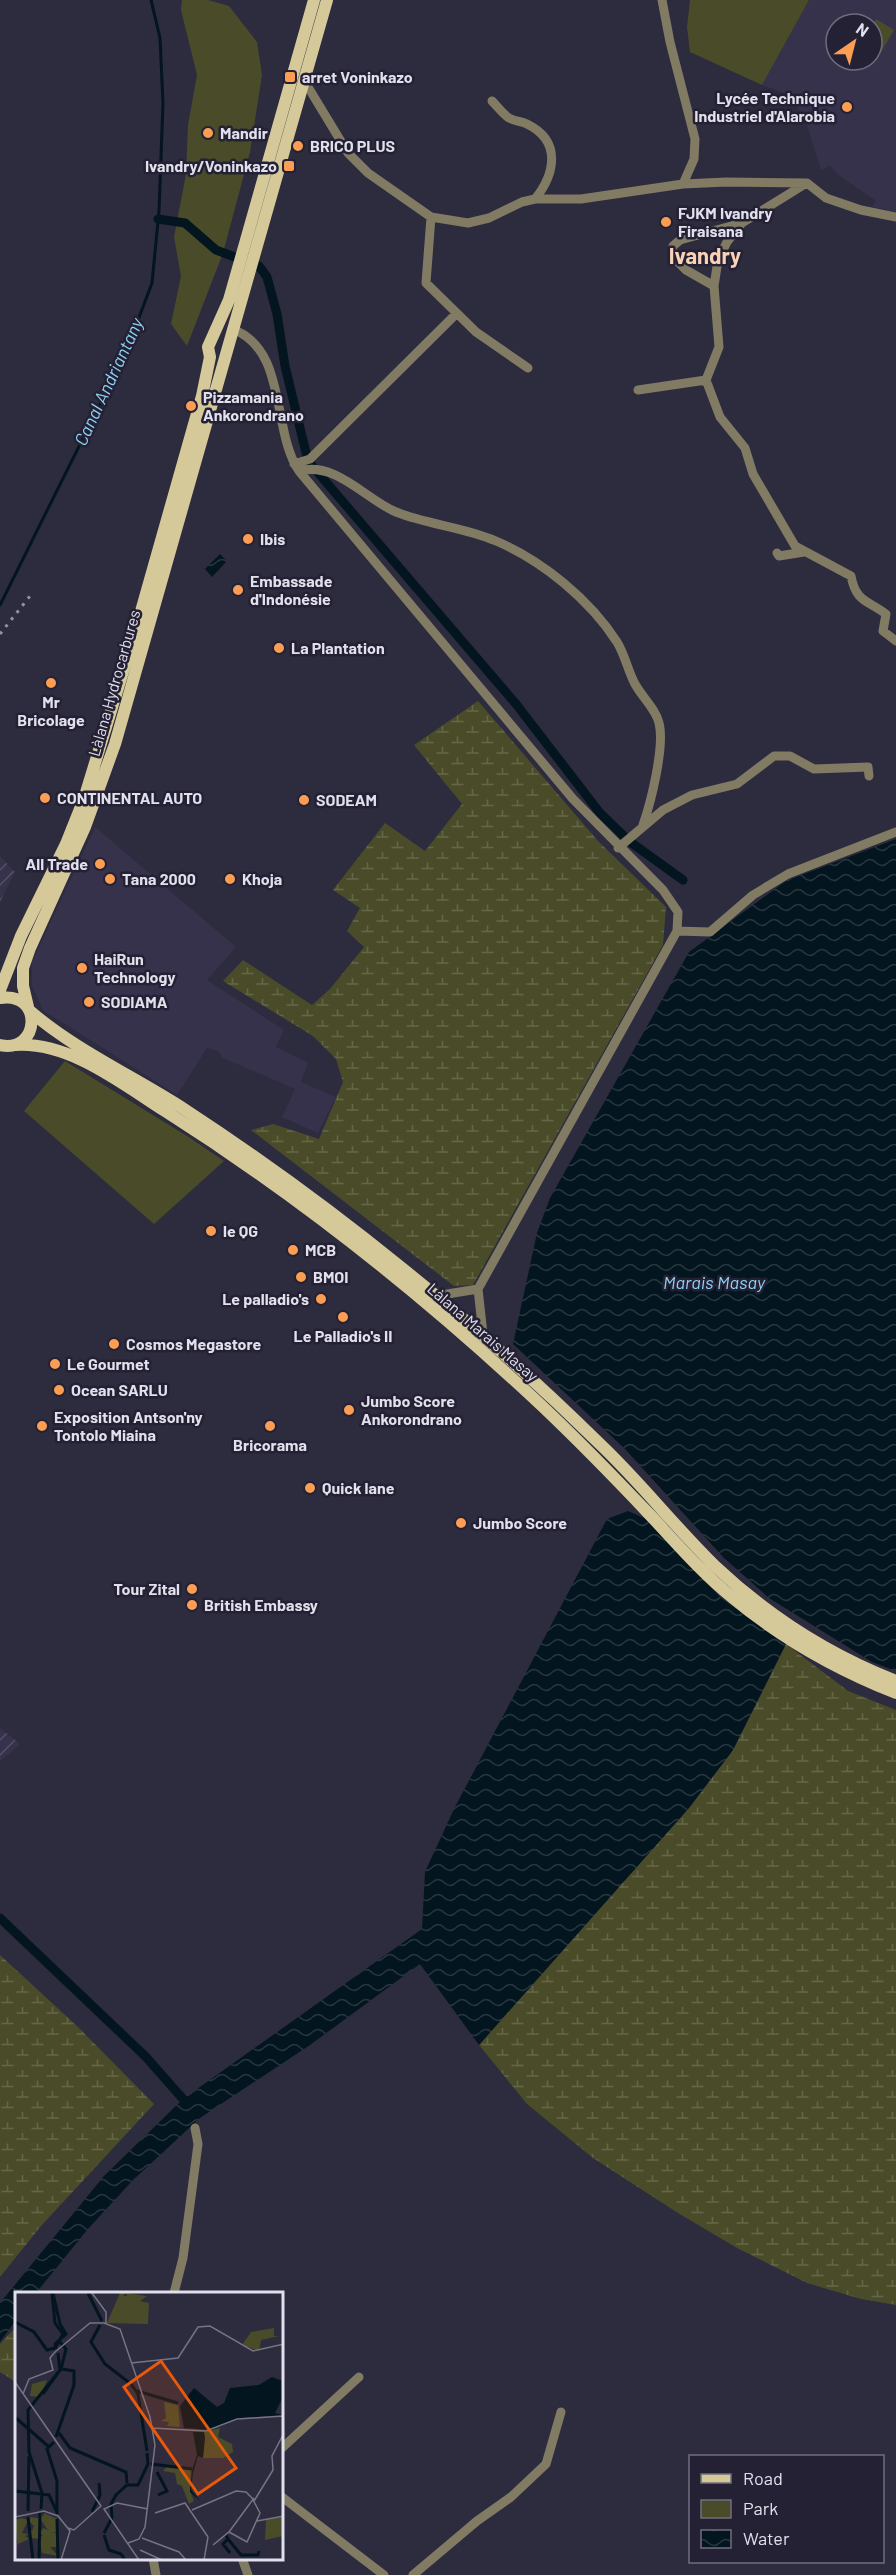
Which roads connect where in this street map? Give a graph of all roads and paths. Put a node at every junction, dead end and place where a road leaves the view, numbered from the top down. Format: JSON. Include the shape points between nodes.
{"nodes":[{"id":1,"x":314,"y":0,"type":"edge"},
{"id":2,"x":327,"y":0,"type":"edge"},
{"id":3,"x":662,"y":0,"type":"edge"},
{"id":4,"x":305,"y":82,"type":"junction"},
{"id":5,"x":492,"y":101,"type":"dead end"},
{"id":6,"x":807,"y":183,"type":"junction"},
{"id":7,"x":683,"y":184,"type":"junction"},
{"id":8,"x":534,"y":199,"type":"junction"},
{"id":9,"x":431,"y":217,"type":"junction"},
{"id":10,"x":896,"y":217,"type":"edge"},
{"id":11,"x":742,"y":223,"type":"junction"},
{"id":12,"x":250,"y":248,"type":"junction"},
{"id":13,"x":244,"y":269,"type":"junction"},
{"id":14,"x":714,"y":286,"type":"junction"},
{"id":15,"x":456,"y":314,"type":"junction"},
{"id":16,"x":232,"y":329,"type":"junction"},
{"id":17,"x":213,"y":342,"type":"junction"},
{"id":18,"x":227,"y":347,"type":"junction"},
{"id":19,"x":210,"y":357,"type":"junction"},
{"id":20,"x":223,"y":359,"type":"junction"},
{"id":21,"x":528,"y":369,"type":"dead end"},
{"id":22,"x":706,"y":380,"type":"junction"},
{"id":23,"x":638,"y":390,"type":"dead end"},
{"id":24,"x":300,"y":467,"type":"junction"},
{"id":25,"x":804,"y":552,"type":"junction"},
{"id":26,"x":777,"y":553,"type":"dead end"},
{"id":27,"x":896,"y":641,"type":"edge"},
{"id":28,"x":869,"y":776,"type":"dead end"},
{"id":29,"x":643,"y":825,"type":"junction"},
{"id":30,"x":896,"y":832,"type":"edge"},
{"id":31,"x":620,"y":846,"type":"junction"},
{"id":32,"x":677,"y":931,"type":"junction"},
{"id":33,"x":0,"y":990,"type":"edge"},
{"id":34,"x":0,"y":998,"type":"edge"},
{"id":35,"x":29,"y":1009,"type":"junction"},
{"id":36,"x":5,"y":1046,"type":"edge"},
{"id":37,"x":478,"y":1289,"type":"junction"},
{"id":38,"x":435,"y":1296,"type":"junction"},
{"id":39,"x":483,"y":1334,"type":"junction"},
{"id":40,"x":683,"y":1542,"type":"junction"},
{"id":41,"x":896,"y":1681,"type":"edge"},
{"id":42,"x":896,"y":1693,"type":"edge"},
{"id":43,"x":195,"y":2128,"type":"dead end"},
{"id":44,"x":174,"y":2292,"type":"edge"},
{"id":45,"x":359,"y":2377,"type":"dead end"},
{"id":46,"x":561,"y":2412,"type":"dead end"},
{"id":47,"x":284,"y":2446,"type":"edge"},
{"id":48,"x":284,"y":2499,"type":"edge"},
{"id":49,"x":153,"y":2560,"type":"edge"},
{"id":50,"x":242,"y":2560,"type":"edge"},
{"id":51,"x":156,"y":2575,"type":"edge"},
{"id":52,"x":248,"y":2575,"type":"edge"},
{"id":53,"x":384,"y":2575,"type":"edge"},
{"id":54,"x":413,"y":2575,"type":"edge"}],
"edges":[{"from":1,"to":12,"type":"main road"},
{"from":2,"to":4,"type":"main road"},
{"from":3,"to":7,"type":"street","via":[[695,138],[694,159]]},
{"from":4,"to":9,"type":"street","via":[[348,153],[368,173]]},
{"from":4,"to":12,"type":"main road"},
{"from":5,"to":8,"type":"street","via":[[508,117],[529,125],[541,135],[553,152],[550,174]]},
{"from":6,"to":7,"type":"street"},
{"from":6,"to":10,"type":"street","via":[[826,198]]},
{"from":6,"to":11,"type":"street"},
{"from":7,"to":8,"type":"street","via":[[581,199]]},
{"from":8,"to":9,"type":"street","via":[[468,223]]},
{"from":9,"to":15,"type":"street","via":[[426,283]]},
{"from":11,"to":14,"type":"street","via":[[718,261]]},
{"from":11,"to":14,"type":"street","via":[[680,240],[673,246],[673,257],[686,270]]},
{"from":12,"to":13,"type":"main road"},
{"from":13,"to":16,"type":"main road"},
{"from":13,"to":17,"type":"main road"},
{"from":14,"to":22,"type":"street","via":[[719,347]]},
{"from":15,"to":21,"type":"street"},
{"from":15,"to":24,"type":"street"},
{"from":16,"to":18,"type":"main road"},
{"from":16,"to":24,"type":"street","via":[[242,333],[265,355]]},
{"from":17,"to":18,"type":"main road","via":[[220,341]]},
{"from":17,"to":19,"type":"main road","via":[[208,347]]},
{"from":18,"to":20,"type":"main road"},
{"from":19,"to":20,"type":"main road","via":[[216,361]]},
{"from":19,"to":33,"type":"main road","name":"Làlana Hydrocarbures","via":[[140,618],[87,789]]},
{"from":20,"to":35,"type":"main road","name":"Làlana Hydrocarbures","via":[[115,744],[85,827],[23,968]]},
{"from":22,"to":23,"type":"street"},
{"from":22,"to":25,"type":"street","via":[[720,417],[745,448],[753,474],[784,531]]},
{"from":24,"to":29,"type":"street","via":[[326,469],[385,507],[422,522],[498,541],[550,574],[592,610],[618,643],[635,684],[659,721],[662,746]]},
{"from":24,"to":31,"type":"street","via":[[573,799]]},
{"from":25,"to":26,"type":"street","via":[[779,556]]},
{"from":25,"to":27,"type":"street","via":[[851,576],[859,598],[886,614],[883,631]]},
{"from":28,"to":29,"type":"street","via":[[868,767],[814,769],[783,754],[774,756],[737,784],[692,795]]},
{"from":29,"to":31,"type":"street"},
{"from":30,"to":32,"type":"street","via":[[788,874],[753,895],[711,932]]},
{"from":31,"to":32,"type":"street","via":[[663,890],[678,912]]},
{"from":32,"to":37,"type":"street"},
{"from":34,"to":35,"type":"main road","name":"Làlana Marais Masay","via":[[15,998]]},
{"from":35,"to":36,"type":"main road","via":[[30,1031]]},
{"from":35,"to":38,"type":"main road","name":"Làlana Marais Masay","via":[[59,1033],[239,1147],[348,1226]]},
{"from":36,"to":40,"type":"main road","name":"Làlana Marais Masay","via":[[40,1045],[57,1049],[125,1086],[232,1156],[341,1235],[500,1366]]},
{"from":37,"to":38,"type":"street"},
{"from":37,"to":39,"type":"street"},
{"from":38,"to":39,"type":"main road","name":"Làlana Marais Masay"},
{"from":39,"to":40,"type":"main road","name":"Làlana Marais Masay","via":[[603,1446]]},
{"from":40,"to":41,"type":"main road","name":"Làlana Marais Masay","via":[[770,1612],[837,1654]]},
{"from":40,"to":42,"type":"main road","name":"Làlana Marais Masay","via":[[733,1598],[779,1631],[832,1663]]},
{"from":43,"to":44,"type":"street","via":[[198,2144],[183,2258]]},
{"from":45,"to":47,"type":"street"},
{"from":46,"to":54,"type":"street","via":[[546,2464],[511,2498]]},
{"from":48,"to":53,"type":"street"},
{"from":49,"to":51,"type":"street"},
{"from":50,"to":52,"type":"street"}]}
